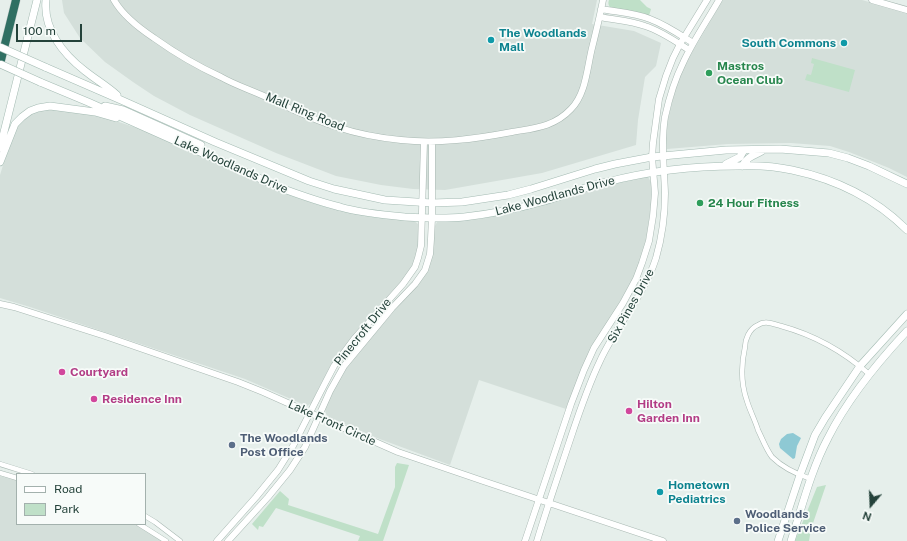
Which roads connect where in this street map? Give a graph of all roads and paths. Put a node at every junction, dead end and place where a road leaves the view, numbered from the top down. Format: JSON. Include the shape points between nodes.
{"nodes":[{"id":1,"x":16,"y":0,"type":"edge"},
{"id":2,"x":37,"y":0,"type":"edge"},
{"id":3,"x":46,"y":0,"type":"edge"},
{"id":4,"x":114,"y":0,"type":"edge"},
{"id":5,"x":603,"y":0,"type":"edge"},
{"id":6,"x":707,"y":0,"type":"edge"},
{"id":7,"x":719,"y":0,"type":"edge"},
{"id":8,"x":872,"y":0,"type":"edge"},
{"id":9,"x":601,"y":9,"type":"junction"},
{"id":10,"x":907,"y":10,"type":"edge"},
{"id":11,"x":600,"y":17,"type":"junction"},
{"id":12,"x":684,"y":38,"type":"junction"},
{"id":13,"x":693,"y":43,"type":"junction"},
{"id":14,"x":680,"y":44,"type":"junction"},
{"id":15,"x":0,"y":47,"type":"edge"},
{"id":16,"x":689,"y":50,"type":"junction"},
{"id":17,"x":0,"y":64,"type":"edge"},
{"id":18,"x":121,"y":100,"type":"junction"},
{"id":19,"x":88,"y":102,"type":"junction"},
{"id":20,"x":148,"y":129,"type":"junction"},
{"id":21,"x":194,"y":132,"type":"junction"},
{"id":22,"x":204,"y":137,"type":"junction"},
{"id":23,"x":424,"y":142,"type":"junction"},
{"id":24,"x":432,"y":142,"type":"junction"},
{"id":25,"x":190,"y":144,"type":"junction"},
{"id":26,"x":0,"y":148,"type":"edge"},
{"id":27,"x":200,"y":149,"type":"junction"},
{"id":28,"x":744,"y":150,"type":"junction"},
{"id":29,"x":764,"y":150,"type":"junction"},
{"id":30,"x":663,"y":156,"type":"junction"},
{"id":31,"x":652,"y":157,"type":"junction"},
{"id":32,"x":0,"y":162,"type":"edge"},
{"id":33,"x":722,"y":166,"type":"junction"},
{"id":34,"x":742,"y":166,"type":"junction"},
{"id":35,"x":664,"y":170,"type":"junction"},
{"id":36,"x":654,"y":172,"type":"junction"},
{"id":37,"x":907,"y":184,"type":"edge"},
{"id":38,"x":422,"y":202,"type":"junction"},
{"id":39,"x":432,"y":203,"type":"junction"},
{"id":40,"x":422,"y":218,"type":"junction"},
{"id":41,"x":432,"y":218,"type":"junction"},
{"id":42,"x":907,"y":229,"type":"edge"},
{"id":43,"x":642,"y":263,"type":"junction"},
{"id":44,"x":653,"y":268,"type":"junction"},
{"id":45,"x":0,"y":304,"type":"edge"},
{"id":46,"x":907,"y":314,"type":"edge"},
{"id":47,"x":907,"y":331,"type":"edge"},
{"id":48,"x":602,"y":337,"type":"junction"},
{"id":49,"x":611,"y":341,"type":"junction"},
{"id":50,"x":860,"y":366,"type":"junction"},
{"id":51,"x":869,"y":374,"type":"junction"},
{"id":52,"x":571,"y":404,"type":"junction"},
{"id":53,"x":581,"y":408,"type":"junction"},
{"id":54,"x":310,"y":413,"type":"junction"},
{"id":55,"x":319,"y":417,"type":"junction"},
{"id":56,"x":0,"y":464,"type":"edge"},
{"id":57,"x":0,"y":473,"type":"edge"},
{"id":58,"x":29,"y":473,"type":"edge"},
{"id":59,"x":800,"y":475,"type":"junction"},
{"id":60,"x":16,"y":478,"type":"edge"},
{"id":61,"x":811,"y":479,"type":"junction"},
{"id":62,"x":539,"y":500,"type":"junction"},
{"id":63,"x":549,"y":503,"type":"junction"},
{"id":64,"x":146,"y":517,"type":"edge"},
{"id":65,"x":141,"y":525,"type":"edge"},
{"id":66,"x":166,"y":541,"type":"edge"},
{"id":67,"x":180,"y":541,"type":"edge"},
{"id":68,"x":217,"y":541,"type":"edge"},
{"id":69,"x":228,"y":541,"type":"edge"},
{"id":70,"x":525,"y":541,"type":"edge"},
{"id":71,"x":537,"y":541,"type":"edge"},
{"id":72,"x":663,"y":541,"type":"edge"},
{"id":73,"x":778,"y":541,"type":"edge"},
{"id":74,"x":791,"y":541,"type":"edge"}],
"edges":[{"from":1,"to":17,"type":"highway"},
{"from":2,"to":26,"type":"main road"},
{"from":3,"to":18,"type":"main road","via":[[48,23],[60,46],[83,70]]},
{"from":4,"to":23,"type":"street","name":"Mall Ring Road","via":[[119,9],[149,35],[221,78],[337,127],[378,137]]},
{"from":5,"to":9,"type":"street","name":"Mall Ring Road"},
{"from":6,"to":12,"type":"street","name":"Six Pines Drive"},
{"from":7,"to":13,"type":"street","name":"Six Pines Drive"},
{"from":8,"to":10,"type":"street"},
{"from":9,"to":11,"type":"street","name":"Mall Ring Road"},
{"from":9,"to":12,"type":"street","via":[[650,19]]},
{"from":11,"to":14,"type":"street","via":[[647,26]]},
{"from":11,"to":24,"type":"street","name":"Mall Ring Road","via":[[582,92],[574,106],[562,117],[538,127],[495,136]]},
{"from":12,"to":13,"type":"street"},
{"from":12,"to":14,"type":"street","name":"Six Pines Drive"},
{"from":13,"to":16,"type":"street","name":"Six Pines Drive"},
{"from":14,"to":16,"type":"street"},
{"from":14,"to":31,"type":"street","name":"Six Pines Drive","via":[[659,99]]},
{"from":15,"to":18,"type":"main road","name":"Lake Woodlands Drive","bridge":true},
{"from":16,"to":30,"type":"street","name":"Six Pines Drive","via":[[675,82],[665,118]]},
{"from":17,"to":19,"type":"main road","name":"Lake Woodlands Drive","bridge":true},
{"from":18,"to":21,"type":"main road","name":"Lake Woodlands Drive"},
{"from":19,"to":20,"type":"main road","name":"Lake Woodlands Drive"},
{"from":19,"to":25,"type":"main road","via":[[123,110]]},
{"from":20,"to":25,"type":"main road","name":"Lake Woodlands Drive"},
{"from":20,"to":32,"type":"main road","via":[[95,112],[50,106],[38,108],[30,111],[15,124]]},
{"from":21,"to":22,"type":"main road","name":"Lake Woodlands Drive"},
{"from":21,"to":25,"type":"main road"},
{"from":22,"to":27,"type":"main road"},
{"from":22,"to":38,"type":"main road","name":"Lake Woodlands Drive","via":[[334,189],[385,200]]},
{"from":23,"to":24,"type":"street","name":"Mall Ring Road"},
{"from":23,"to":38,"type":"street","name":"Pinecroft Drive"},
{"from":24,"to":39,"type":"street","name":"Pinecroft Drive"},
{"from":25,"to":27,"type":"main road","name":"Lake Woodlands Drive"},
{"from":27,"to":40,"type":"main road","name":"Lake Woodlands Drive","via":[[281,188],[313,200],[372,214]]},
{"from":28,"to":29,"type":"main road","name":"Lake Woodlands Drive"},
{"from":28,"to":30,"type":"main road","name":"Lake Woodlands Drive"},
{"from":28,"to":33,"type":"main road","via":[[740,157]]},
{"from":29,"to":34,"type":"main road","via":[[750,156]]},
{"from":29,"to":37,"type":"main road","name":"Lake Woodlands Drive","via":[[829,153],[870,166]]},
{"from":30,"to":31,"type":"main road","name":"Lake Woodlands Drive"},
{"from":30,"to":35,"type":"street","name":"Six Pines Drive"},
{"from":31,"to":36,"type":"street","name":"Six Pines Drive"},
{"from":31,"to":39,"type":"main road","name":"Lake Woodlands Drive","via":[[595,169],[508,195],[462,202]]},
{"from":33,"to":34,"type":"main road","name":"Lake Woodlands Drive"},
{"from":33,"to":35,"type":"main road","name":"Lake Woodlands Drive"},
{"from":34,"to":42,"type":"main road","name":"Lake Woodlands Drive","via":[[792,170],[829,180],[874,203]]},
{"from":35,"to":36,"type":"main road","name":"Lake Woodlands Drive"},
{"from":35,"to":44,"type":"street","name":"Six Pines Drive","via":[[664,218]]},
{"from":36,"to":41,"type":"main road","name":"Lake Woodlands Drive","via":[[605,182],[540,202],[484,215]]},
{"from":36,"to":43,"type":"street","name":"Six Pines Drive","via":[[653,216]]},
{"from":38,"to":39,"type":"main road","name":"Lake Woodlands Drive"},
{"from":38,"to":40,"type":"street","name":"Pinecroft Drive"},
{"from":39,"to":41,"type":"street","name":"Pinecroft Drive"},
{"from":40,"to":41,"type":"main road","name":"Lake Woodlands Drive"},
{"from":40,"to":54,"type":"street","name":"Pinecroft Drive","via":[[421,246],[415,267],[334,366]]},
{"from":41,"to":55,"type":"street","name":"Pinecroft Drive","via":[[430,254],[424,270],[415,284],[344,366]]},
{"from":43,"to":44,"type":"street"},
{"from":43,"to":48,"type":"street","name":"Six Pines Drive","via":[[636,279]]},
{"from":44,"to":49,"type":"street","name":"Six Pines Drive"},
{"from":45,"to":54,"type":"street","name":"Lake Front Circle","via":[[207,371]]},
{"from":46,"to":50,"type":"main road"},
{"from":47,"to":51,"type":"main road"},
{"from":48,"to":49,"type":"street"},
{"from":48,"to":52,"type":"street","name":"Six Pines Drive","via":[[594,348]]},
{"from":49,"to":53,"type":"street","name":"Six Pines Drive"},
{"from":50,"to":51,"type":"street"},
{"from":50,"to":59,"type":"main road","via":[[815,435]]},
{"from":50,"to":59,"type":"street","via":[[831,346],[769,322],[760,323],[747,337],[742,375],[747,402],[771,455],[780,465]]},
{"from":51,"to":61,"type":"main road","via":[[836,421]]},
{"from":52,"to":53,"type":"street"},
{"from":52,"to":62,"type":"street","name":"Six Pines Drive"},
{"from":53,"to":63,"type":"street","name":"Six Pines Drive"},
{"from":54,"to":55,"type":"street","name":"Lake Front Circle"},
{"from":54,"to":68,"type":"street","name":"Pinecroft Drive","via":[[278,470]]},
{"from":55,"to":62,"type":"street","name":"Lake Front Circle","via":[[398,452]]},
{"from":55,"to":69,"type":"street","name":"Pinecroft Drive","via":[[305,447],[290,470]]},
{"from":56,"to":58,"type":"street"},
{"from":57,"to":60,"type":"street"},
{"from":59,"to":61,"type":"street"},
{"from":59,"to":73,"type":"main road"},
{"from":61,"to":74,"type":"main road"},
{"from":62,"to":63,"type":"street","name":"Lake Front Circle"},
{"from":62,"to":70,"type":"street","name":"Six Pines Drive"},
{"from":63,"to":71,"type":"street","name":"Six Pines Drive"},
{"from":63,"to":72,"type":"street","name":"Lake Front Circle"},
{"from":64,"to":67,"type":"street"},
{"from":65,"to":66,"type":"street"}]}
